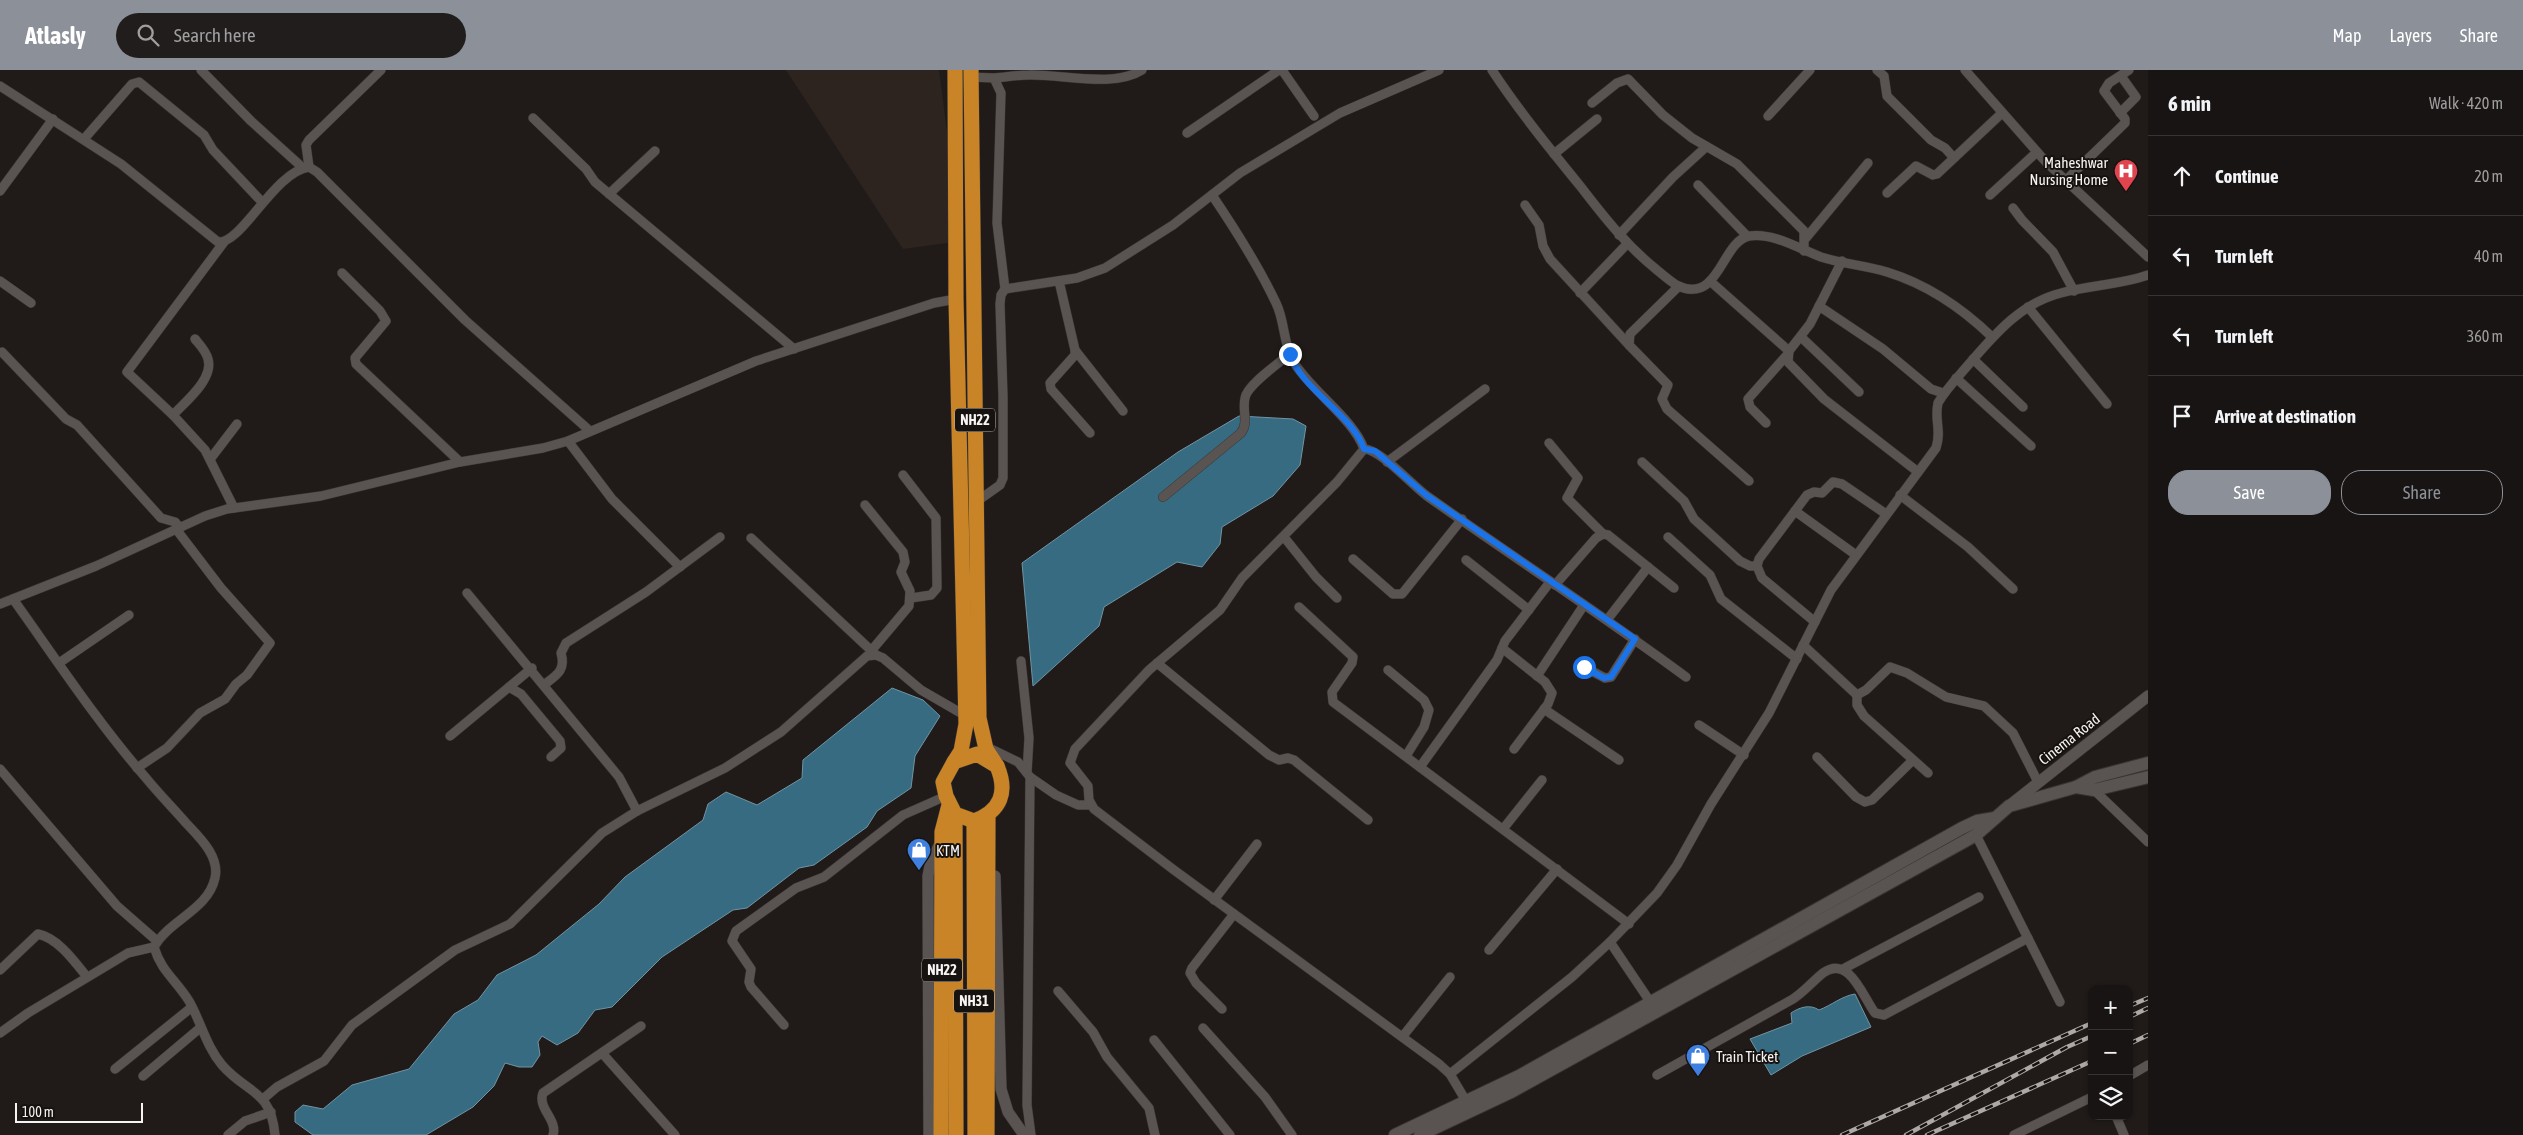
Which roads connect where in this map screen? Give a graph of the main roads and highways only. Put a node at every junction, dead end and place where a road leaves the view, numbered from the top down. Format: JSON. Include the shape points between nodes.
{"nodes":[{"id":1,"x":955,"y":70,"type":"edge"},
{"id":2,"x":971,"y":73,"type":"edge"},
{"id":3,"x":954,"y":762,"type":"junction"},
{"id":4,"x":2148,"y":763,"type":"edge"},
{"id":5,"x":997,"y":766,"type":"junction"},
{"id":6,"x":2148,"y":777,"type":"edge"},
{"id":7,"x":2076,"y":787,"type":"junction"},
{"id":8,"x":950,"y":805,"type":"junction"},
{"id":9,"x":988,"y":815,"type":"junction"},
{"id":10,"x":1995,"y":818,"type":"junction"},
{"id":11,"x":974,"y":821,"type":"junction"},
{"id":12,"x":940,"y":1135,"type":"edge"},
{"id":13,"x":956,"y":1135,"type":"edge"},
{"id":14,"x":975,"y":1135,"type":"edge"},
{"id":15,"x":987,"y":1135,"type":"edge"},
{"id":16,"x":1395,"y":1135,"type":"edge"},
{"id":17,"x":1420,"y":1135,"type":"edge"}],
"edges":[{"from":1,"to":3,"type":"highway","number":"NH22","via":[[956,299],[966,716],[961,751]]},
{"from":2,"to":5,"type":"highway","number":"NH22","via":[[979,718],[985,746]]},
{"from":3,"to":5,"type":"highway","via":[[977,754]]},
{"from":3,"to":8,"type":"highway","number":"NH22","via":[[943,782]]},
{"from":4,"to":7,"type":"main road","via":[[2095,777]]},
{"from":5,"to":9,"type":"highway","number":"NH22","via":[[1002,776],[1002,793]]},
{"from":6,"to":7,"type":"main road","via":[[2094,790]]},
{"from":7,"to":10,"type":"main road","via":[[2008,806]]},
{"from":8,"to":11,"type":"highway"},
{"from":8,"to":12,"type":"highway","number":"NH22","via":[[942,841]]},
{"from":8,"to":13,"type":"highway","number":"NH31","via":[[954,870]]},
{"from":9,"to":11,"type":"highway"},
{"from":9,"to":15,"type":"highway"},
{"from":10,"to":16,"type":"main road","via":[[1962,828],[1519,1076]]},
{"from":10,"to":17,"type":"main road","via":[[1976,835],[1511,1092]]},
{"from":11,"to":14,"type":"highway","number":"NH31"}]}
